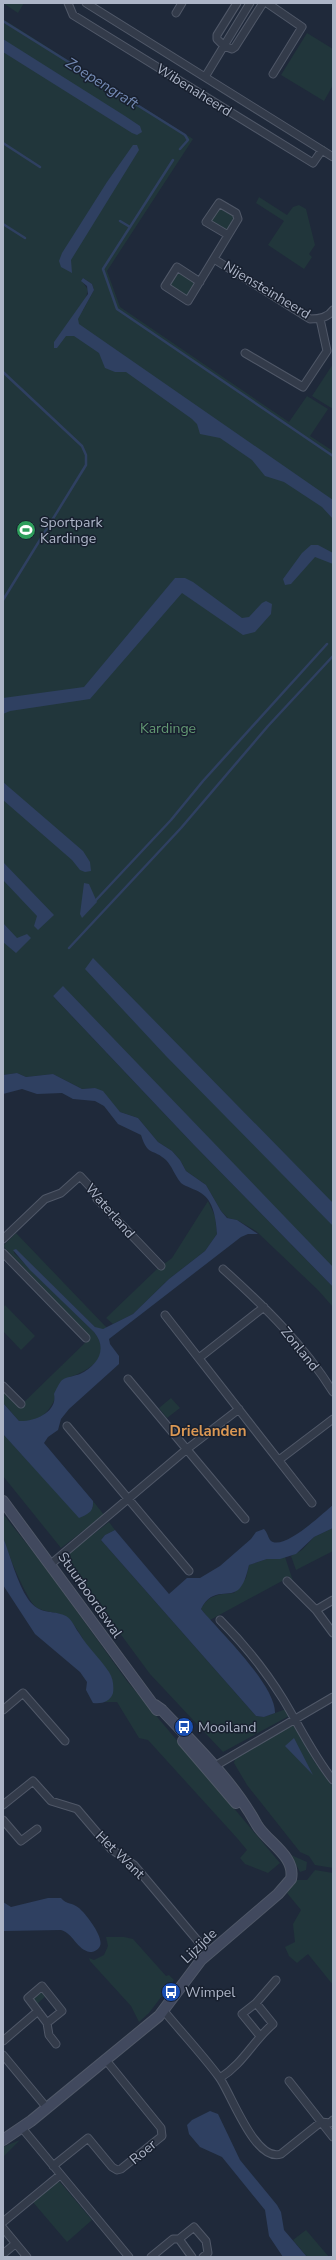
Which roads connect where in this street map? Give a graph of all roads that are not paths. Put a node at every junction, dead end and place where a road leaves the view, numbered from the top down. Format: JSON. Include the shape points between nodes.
{"nodes":[{"id":1,"x":68,"y":3,"type":"edge"},
{"id":2,"x":86,"y":3,"type":"edge"},
{"id":3,"x":182,"y":3,"type":"edge"},
{"id":4,"x":237,"y":3,"type":"edge"},
{"id":5,"x":250,"y":3,"type":"edge"},
{"id":6,"x":263,"y":3,"type":"edge"},
{"id":7,"x":267,"y":3,"type":"edge"},
{"id":8,"x":176,"y":13,"type":"dead end"},
{"id":9,"x":224,"y":46,"type":"junction"},
{"id":10,"x":273,"y":74,"type":"dead end"},
{"id":11,"x":205,"y":77,"type":"junction"},
{"id":12,"x":322,"y":150,"type":"junction"},
{"id":13,"x":333,"y":157,"type":"edge"},
{"id":14,"x":228,"y":235,"type":"junction"},
{"id":15,"x":214,"y":259,"type":"junction"},
{"id":16,"x":200,"y":282,"type":"junction"},
{"id":17,"x":333,"y":310,"type":"edge"},
{"id":18,"x":320,"y":319,"type":"junction"},
{"id":19,"x":245,"y":353,"type":"dead end"},
{"id":20,"x":3,"y":1239,"type":"edge"},
{"id":21,"x":3,"y":1253,"type":"edge"},
{"id":22,"x":160,"y":1266,"type":"dead end"},
{"id":23,"x":223,"y":1269,"type":"dead end"},
{"id":24,"x":264,"y":1307,"type":"junction"},
{"id":25,"x":165,"y":1315,"type":"dead end"},
{"id":26,"x":86,"y":1338,"type":"dead end"},
{"id":27,"x":199,"y":1358,"type":"junction"},
{"id":28,"x":128,"y":1379,"type":"dead end"},
{"id":29,"x":3,"y":1386,"type":"edge"},
{"id":30,"x":333,"y":1392,"type":"edge"},
{"id":31,"x":20,"y":1404,"type":"dead end"},
{"id":32,"x":239,"y":1409,"type":"junction"},
{"id":33,"x":333,"y":1419,"type":"edge"},
{"id":34,"x":67,"y":1426,"type":"dead end"},
{"id":35,"x":187,"y":1449,"type":"junction"},
{"id":36,"x":280,"y":1460,"type":"junction"},
{"id":37,"x":128,"y":1500,"type":"junction"},
{"id":38,"x":3,"y":1501,"type":"edge"},
{"id":39,"x":312,"y":1503,"type":"dead end"},
{"id":40,"x":245,"y":1519,"type":"dead end"},
{"id":41,"x":51,"y":1564,"type":"junction"},
{"id":42,"x":189,"y":1571,"type":"dead end"},
{"id":43,"x":287,"y":1581,"type":"dead end"},
{"id":44,"x":333,"y":1600,"type":"edge"},
{"id":45,"x":316,"y":1610,"type":"junction"},
{"id":46,"x":220,"y":1620,"type":"dead end"},
{"id":47,"x":333,"y":1633,"type":"edge"},
{"id":48,"x":333,"y":1697,"type":"edge"},
{"id":49,"x":3,"y":1710,"type":"edge"},
{"id":50,"x":294,"y":1719,"type":"junction"},
{"id":51,"x":65,"y":1741,"type":"dead end"},
{"id":52,"x":212,"y":1768,"type":"junction"},
{"id":53,"x":333,"y":1780,"type":"edge"},
{"id":54,"x":3,"y":1805,"type":"edge"},
{"id":55,"x":3,"y":1820,"type":"edge"},
{"id":56,"x":257,"y":1824,"type":"joint"},
{"id":57,"x":37,"y":1829,"type":"dead end"},
{"id":58,"x":208,"y":1953,"type":"junction"},
{"id":59,"x":276,"y":1980,"type":"dead end"},
{"id":60,"x":256,"y":2003,"type":"junction"},
{"id":61,"x":38,"y":2011,"type":"junction"},
{"id":62,"x":164,"y":2011,"type":"junction"},
{"id":63,"x":47,"y":2023,"type":"junction"},
{"id":64,"x":260,"y":2036,"type":"junction"},
{"id":65,"x":3,"y":2041,"type":"edge"},
{"id":66,"x":56,"y":2044,"type":"dead end"},
{"id":67,"x":3,"y":2055,"type":"edge"},
{"id":68,"x":105,"y":2059,"type":"junction"},
{"id":69,"x":220,"y":2078,"type":"junction"},
{"id":70,"x":289,"y":2081,"type":"dead end"},
{"id":71,"x":47,"y":2108,"type":"junction"},
{"id":72,"x":333,"y":2120,"type":"edge"},
{"id":73,"x":321,"y":2122,"type":"junction"},
{"id":74,"x":22,"y":2128,"type":"junction"},
{"id":75,"x":333,"y":2137,"type":"edge"},
{"id":76,"x":3,"y":2140,"type":"edge"},
{"id":77,"x":53,"y":2166,"type":"junction"},
{"id":78,"x":60,"y":2175,"type":"junction"},
{"id":79,"x":3,"y":2222,"type":"edge"},
{"id":80,"x":3,"y":2228,"type":"edge"},
{"id":81,"x":179,"y":2239,"type":"junction"},
{"id":82,"x":15,"y":2244,"type":"junction"},
{"id":83,"x":3,"y":2254,"type":"edge"},
{"id":84,"x":27,"y":2257,"type":"edge"},
{"id":85,"x":129,"y":2257,"type":"edge"},
{"id":86,"x":151,"y":2257,"type":"edge"},
{"id":87,"x":192,"y":2257,"type":"edge"},
{"id":88,"x":203,"y":2257,"type":"edge"}],
"edges":[{"from":1,"to":12,"type":"street","name":"Wibenaheerd","via":[[73,15],[313,163]]},
{"from":2,"to":11,"type":"street","name":"Wibenaheerd"},
{"from":3,"to":8,"type":"street"},
{"from":4,"to":9,"type":"street","via":[[217,35],[217,39]]},
{"from":5,"to":9,"type":"street","name":"Wibenaheerd"},
{"from":6,"to":9,"type":"street","via":[[235,48]]},
{"from":7,"to":10,"type":"street","via":[[302,27]]},
{"from":9,"to":11,"type":"street","name":"Wibenaheerd"},
{"from":11,"to":12,"type":"street","name":"Wibenaheerd"},
{"from":12,"to":13,"type":"street","name":"Wibenaheerd"},
{"from":14,"to":14,"type":"street","name":"Nijensteinheerd","via":[[206,222],[219,203],[236,213],[238,219]]},
{"from":14,"to":15,"type":"street","name":"Nijensteinheerd"},
{"from":15,"to":16,"type":"street","name":"Nijensteinheerd"},
{"from":15,"to":18,"type":"street","name":"Nijensteinheerd","via":[[310,319]]},
{"from":16,"to":16,"type":"street","name":"Nijensteinheerd","via":[[188,301],[165,286],[177,267]]},
{"from":17,"to":18,"type":"street","name":"Nijensteinheerd","via":[[330,315]]},
{"from":18,"to":19,"type":"street","name":"Nijensteinheerd","via":[[327,352],[303,387]]},
{"from":20,"to":22,"type":"street","name":"Waterland","via":[[45,1199],[61,1194],[80,1176],[94,1191],[97,1199]]},
{"from":21,"to":26,"type":"street"},
{"from":23,"to":24,"type":"street","name":"Zonland"},
{"from":24,"to":27,"type":"street"},
{"from":24,"to":30,"type":"street","name":"Zonland","via":[[307,1356]]},
{"from":25,"to":27,"type":"street"},
{"from":27,"to":32,"type":"street"},
{"from":28,"to":35,"type":"street"},
{"from":29,"to":31,"type":"street"},
{"from":32,"to":35,"type":"street"},
{"from":32,"to":36,"type":"street"},
{"from":33,"to":36,"type":"street"},
{"from":34,"to":37,"type":"street"},
{"from":35,"to":37,"type":"street"},
{"from":35,"to":40,"type":"street"},
{"from":36,"to":39,"type":"street"},
{"from":37,"to":41,"type":"street"},
{"from":37,"to":42,"type":"street"},
{"from":38,"to":41,"type":"street","name":"Stuurboordswal"},
{"from":41,"to":52,"type":"street","name":"Stuurboordswal","via":[[106,1643],[155,1705]]},
{"from":43,"to":45,"type":"street"},
{"from":44,"to":45,"type":"street"},
{"from":45,"to":47,"type":"street"},
{"from":46,"to":50,"type":"street","via":[[260,1664]]},
{"from":48,"to":50,"type":"street"},
{"from":49,"to":51,"type":"street","via":[[23,1693]]},
{"from":50,"to":52,"type":"street"},
{"from":50,"to":53,"type":"street","via":[[312,1751]]},
{"from":52,"to":56,"type":"street","name":"Stuurboordswal","via":[[251,1821]]},
{"from":54,"to":58,"type":"street","name":"Het Want","via":[[33,1781],[51,1801],[77,1809],[110,1849],[134,1865]]},
{"from":55,"to":57,"type":"street","via":[[21,1841]]},
{"from":56,"to":58,"type":"street","name":"Lijzijde","via":[[290,1864],[291,1879],[278,1894]]},
{"from":58,"to":62,"type":"street","name":"Lijzijde","via":[[192,1970]]},
{"from":59,"to":60,"type":"street"},
{"from":60,"to":64,"type":"street","via":[[273,2024]]},
{"from":60,"to":64,"type":"street","via":[[242,2014]]},
{"from":61,"to":63,"type":"street"},
{"from":61,"to":63,"type":"street","via":[[28,1998],[42,1986],[62,2011]]},
{"from":61,"to":65,"type":"street"},
{"from":62,"to":68,"type":"street","name":"Lijzijde"},
{"from":62,"to":69,"type":"street"},
{"from":63,"to":66,"type":"street","via":[[48,2035]]},
{"from":64,"to":69,"type":"street","via":[[241,2062]]},
{"from":67,"to":71,"type":"street"},
{"from":68,"to":71,"type":"street","name":"Lijzijde"},
{"from":68,"to":77,"type":"street","name":"Roer","via":[[162,2128],[162,2136],[122,2169],[112,2167],[88,2138]]},
{"from":69,"to":73,"type":"street","via":[[248,2131],[264,2150],[272,2154],[279,2155],[284,2152]]},
{"from":70,"to":73,"type":"street"},
{"from":71,"to":74,"type":"street","name":"Lijzijde"},
{"from":72,"to":73,"type":"street","via":[[330,2123]]},
{"from":73,"to":75,"type":"street"},
{"from":74,"to":76,"type":"street","name":"Lijzijde"},
{"from":74,"to":77,"type":"street"},
{"from":77,"to":78,"type":"street"},
{"from":78,"to":79,"type":"street"},
{"from":78,"to":85,"type":"street"},
{"from":80,"to":82,"type":"street"},
{"from":81,"to":86,"type":"street","via":[[173,2239]]},
{"from":81,"to":87,"type":"street"},
{"from":81,"to":88,"type":"street","via":[[194,2227],[206,2241],[208,2253]]},
{"from":82,"to":83,"type":"street"},
{"from":82,"to":84,"type":"street"}]}
